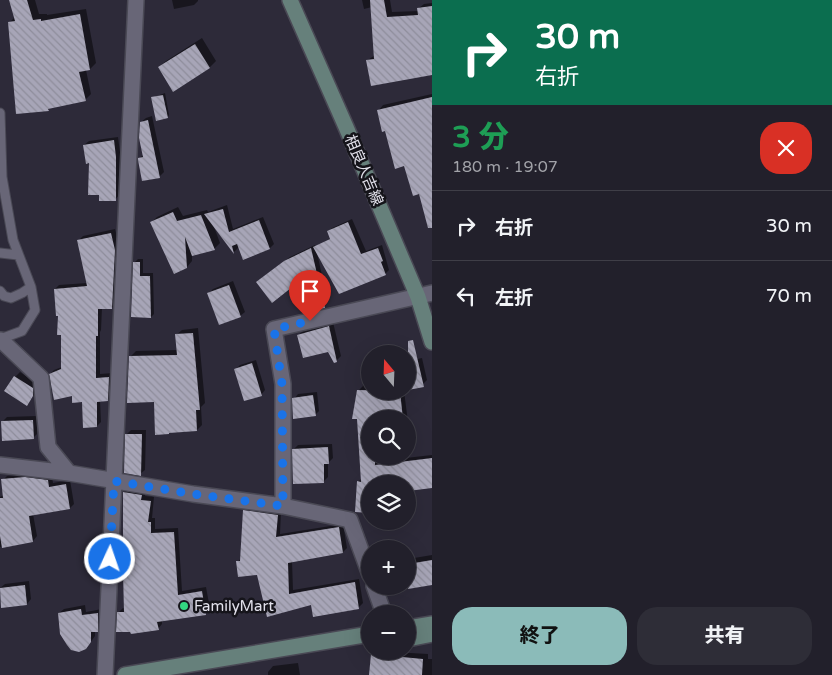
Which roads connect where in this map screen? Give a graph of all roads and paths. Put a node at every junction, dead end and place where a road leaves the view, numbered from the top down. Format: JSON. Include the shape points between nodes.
{"nodes":[{"id":1,"x":136,"y":0,"type":"edge"},
{"id":2,"x":290,"y":0,"type":"edge"},
{"id":3,"x":0,"y":113,"type":"edge"},
{"id":4,"x":1,"y":177,"type":"edge"},
{"id":5,"x":3,"y":198,"type":"edge"},
{"id":6,"x":4,"y":217,"type":"edge"},
{"id":7,"x":0,"y":253,"type":"edge"},
{"id":8,"x":18,"y":254,"type":"junction"},
{"id":9,"x":30,"y":287,"type":"junction"},
{"id":10,"x":0,"y":291,"type":"edge"},
{"id":11,"x":425,"y":295,"type":"edge"},
{"id":12,"x":0,"y":339,"type":"edge"},
{"id":13,"x":432,"y":342,"type":"edge"},
{"id":14,"x":0,"y":465,"type":"edge"},
{"id":15,"x":69,"y":473,"type":"junction"},
{"id":16,"x":114,"y":481,"type":"junction"},
{"id":17,"x":283,"y":506,"type":"junction"},
{"id":18,"x":361,"y":550,"type":"edge"},
{"id":19,"x":432,"y":624,"type":"edge"},
{"id":20,"x":416,"y":627,"type":"edge"},
{"id":21,"x":432,"y":634,"type":"edge"},
{"id":22,"x":361,"y":636,"type":"edge"},
{"id":23,"x":416,"y":637,"type":"edge"},
{"id":24,"x":361,"y":646,"type":"edge"},
{"id":25,"x":105,"y":675,"type":"edge"},
{"id":26,"x":125,"y":675,"type":"edge"},
{"id":27,"x":186,"y":675,"type":"edge"}],
"edges":[{"from":1,"to":16,"type":"street"},
{"from":2,"to":11,"type":"street","name":"相良人吉線"},
{"from":3,"to":4,"type":"lane"},
{"from":4,"to":5,"type":"lane"},
{"from":5,"to":6,"type":"lane"},
{"from":6,"to":8,"type":"lane"},
{"from":7,"to":8,"type":"lane"},
{"from":8,"to":9,"type":"lane"},
{"from":9,"to":10,"type":"lane","via":[[11,298]]},
{"from":9,"to":12,"type":"lane","via":[[35,310],[22,331]]},
{"from":11,"to":13,"type":"street","name":"相良人吉線"},
{"from":11,"to":17,"type":"street","via":[[274,329],[282,384]]},
{"from":12,"to":15,"type":"street","via":[[41,378],[48,447]]},
{"from":14,"to":15,"type":"street"},
{"from":15,"to":16,"type":"street"},
{"from":16,"to":17,"type":"street"},
{"from":16,"to":25,"type":"street"},
{"from":17,"to":18,"type":"street","via":[[350,520]]},
{"from":19,"to":20,"type":"street"},
{"from":21,"to":23,"type":"street"},
{"from":22,"to":26,"type":"street"},
{"from":24,"to":27,"type":"street"}]}
